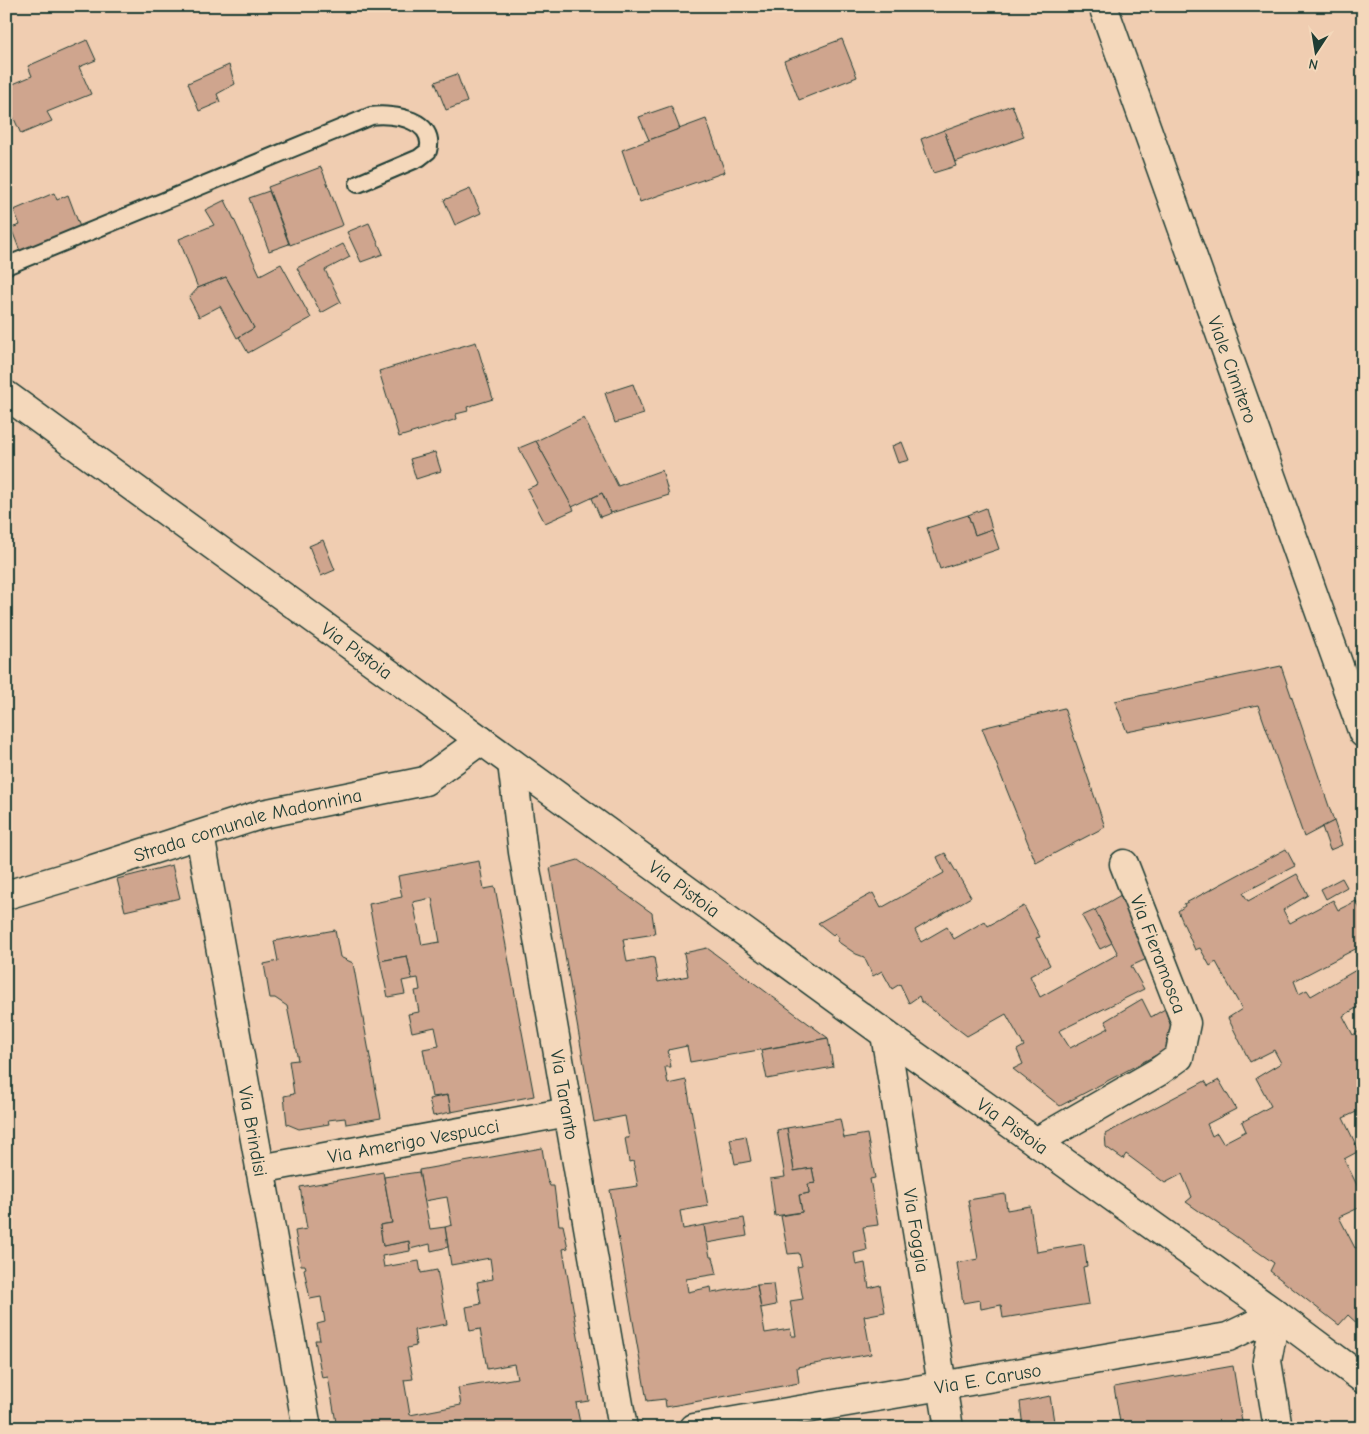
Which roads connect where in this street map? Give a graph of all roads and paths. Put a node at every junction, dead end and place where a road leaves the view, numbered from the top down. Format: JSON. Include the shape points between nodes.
{"nodes":[{"id":1,"x":1103,"y":6,"type":"edge"},
{"id":2,"x":358,"y":184,"type":"dead end"},
{"id":3,"x":6,"y":266,"type":"edge"},
{"id":4,"x":6,"y":395,"type":"edge"},
{"id":5,"x":1363,"y":733,"type":"edge"},
{"id":6,"x":480,"y":740,"type":"junction"},
{"id":7,"x":512,"y":763,"type":"junction"},
{"id":8,"x":200,"y":835,"type":"junction"},
{"id":9,"x":1124,"y":864,"type":"dead end"},
{"id":10,"x":6,"y":894,"type":"edge"},
{"id":11,"x":884,"y":1034,"type":"junction"},
{"id":12,"x":568,"y":1112,"type":"junction"},
{"id":13,"x":1036,"y":1142,"type":"junction"},
{"id":14,"x":260,"y":1169,"type":"junction"},
{"id":15,"x":1276,"y":1314,"type":"junction"},
{"id":16,"x":1363,"y":1379,"type":"edge"},
{"id":17,"x":942,"y":1385,"type":"junction"},
{"id":18,"x":307,"y":1428,"type":"edge"},
{"id":19,"x":623,"y":1428,"type":"edge"},
{"id":20,"x":694,"y":1428,"type":"edge"},
{"id":21,"x":949,"y":1428,"type":"edge"},
{"id":22,"x":1278,"y":1428,"type":"edge"}],
"edges":[{"from":1,"to":5,"type":"street","name":"Viale Cimitero"},
{"from":2,"to":3,"type":"lane","via":[[419,158],[428,151],[431,142],[427,133],[414,122],[386,114],[372,116]]},
{"from":4,"to":6,"type":"street","name":"Via Pistoia"},
{"from":6,"to":7,"type":"street","name":"Via Pistoia"},
{"from":6,"to":8,"type":"street","name":"Strada comunale Madonnina","via":[[425,781],[262,814]]},
{"from":7,"to":11,"type":"street","name":"Via Pistoia"},
{"from":7,"to":12,"type":"street","name":"Via Taranto","via":[[523,852]]},
{"from":8,"to":10,"type":"street","name":"Strada comunale Madonnina"},
{"from":8,"to":14,"type":"street","name":"Via Brindisi"},
{"from":9,"to":13,"type":"street","name":"Via Fieramosca","via":[[1186,1023],[1179,1057]]},
{"from":11,"to":13,"type":"street","name":"Via Pistoia"},
{"from":11,"to":17,"type":"street","name":"Via Foggia"},
{"from":12,"to":14,"type":"street","name":"Via Amerigo Vespucci"},
{"from":12,"to":19,"type":"street","name":"Via Taranto"},
{"from":13,"to":15,"type":"street","name":"Via Pistoia"},
{"from":14,"to":18,"type":"street","name":"Via Brindisi"},
{"from":15,"to":16,"type":"street","name":"Via Pistoia"},
{"from":15,"to":17,"type":"street","name":"Via E. Caruso","via":[[1228,1337]]},
{"from":15,"to":22,"type":"street","via":[[1267,1361]]},
{"from":17,"to":20,"type":"street","name":"Via E. Caruso"},
{"from":17,"to":21,"type":"street","name":"Via Foggia"}]}
